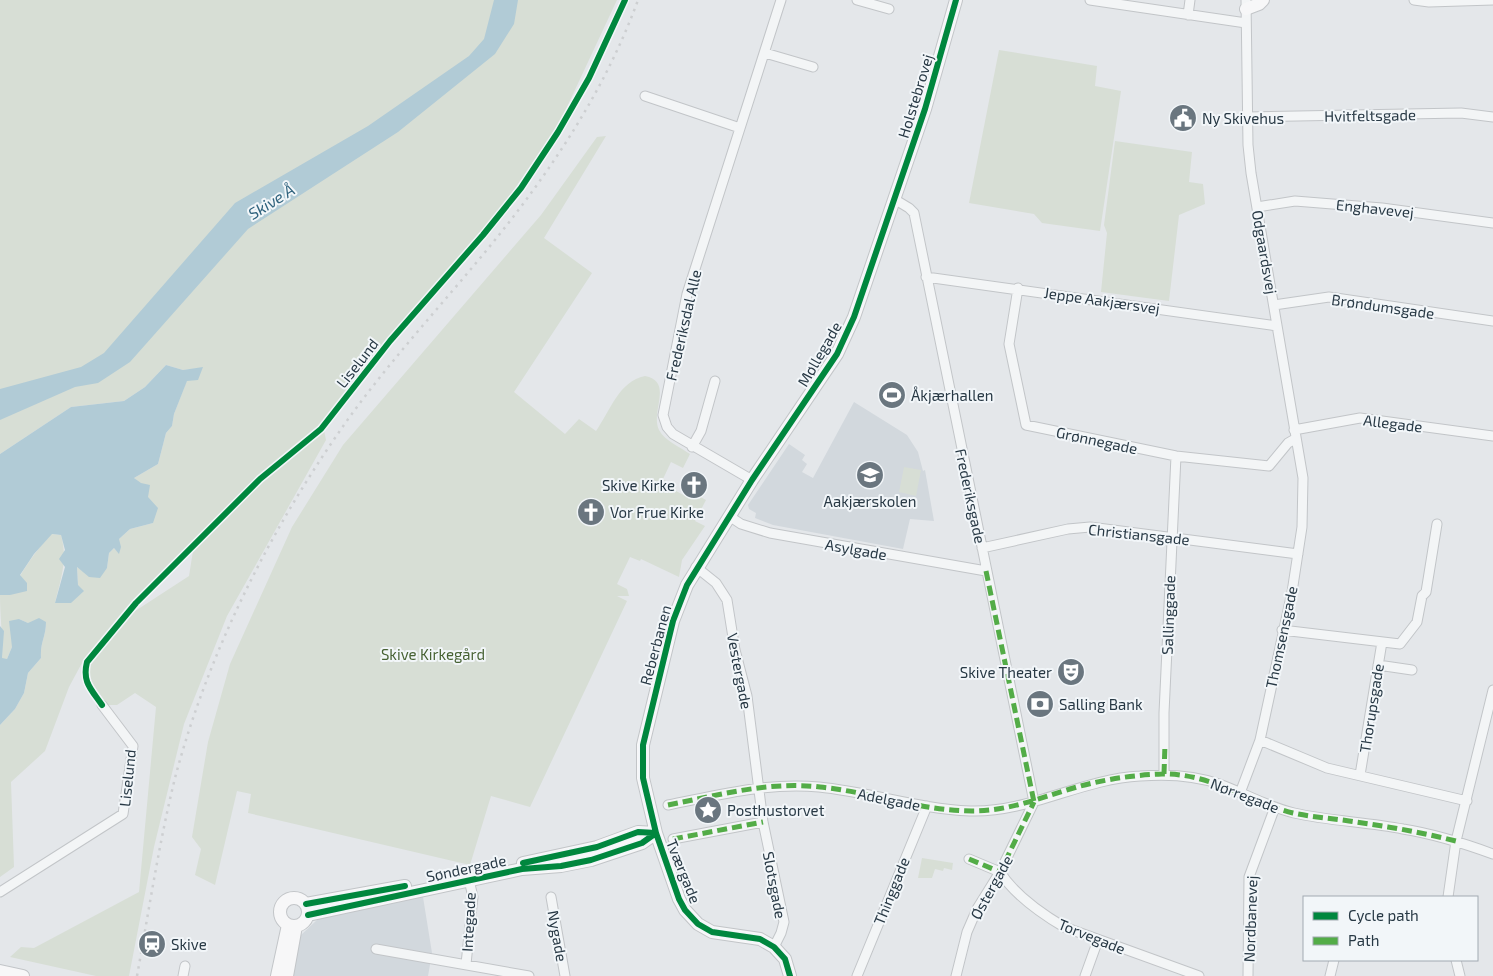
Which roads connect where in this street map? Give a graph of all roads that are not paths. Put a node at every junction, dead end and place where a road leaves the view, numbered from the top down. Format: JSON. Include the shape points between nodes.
{"nodes":[{"id":1,"x":781,"y":0,"type":"edge"},
{"id":2,"x":857,"y":0,"type":"edge"},
{"id":3,"x":956,"y":0,"type":"edge"},
{"id":4,"x":1090,"y":0,"type":"edge"},
{"id":5,"x":1157,"y":0,"type":"edge"},
{"id":6,"x":1190,"y":0,"type":"edge"},
{"id":7,"x":1262,"y":0,"type":"edge"},
{"id":8,"x":1414,"y":0,"type":"edge"},
{"id":9,"x":1493,"y":0,"type":"edge"},
{"id":10,"x":1246,"y":4,"type":"edge"},
{"id":11,"x":889,"y":9,"type":"dead end"},
{"id":12,"x":1156,"y":10,"type":"junction"},
{"id":13,"x":1188,"y":15,"type":"junction"},
{"id":14,"x":1246,"y":23,"type":"junction"},
{"id":15,"x":765,"y":53,"type":"junction"},
{"id":16,"x":813,"y":67,"type":"dead end"},
{"id":17,"x":645,"y":96,"type":"dead end"},
{"id":18,"x":1247,"y":117,"type":"junction"},
{"id":19,"x":1493,"y":117,"type":"edge"},
{"id":20,"x":740,"y":128,"type":"junction"},
{"id":21,"x":894,"y":199,"type":"junction"},
{"id":22,"x":1257,"y":207,"type":"junction"},
{"id":23,"x":1493,"y":223,"type":"edge"},
{"id":24,"x":926,"y":277,"type":"junction"},
{"id":25,"x":1018,"y":288,"type":"junction"},
{"id":26,"x":1274,"y":305,"type":"junction"},
{"id":27,"x":1493,"y":321,"type":"edge"},
{"id":28,"x":1278,"y":326,"type":"junction"},
{"id":29,"x":714,"y":381,"type":"dead end"},
{"id":30,"x":1295,"y":434,"type":"junction"},
{"id":31,"x":1493,"y":436,"type":"edge"},
{"id":32,"x":692,"y":447,"type":"junction"},
{"id":33,"x":1176,"y":456,"type":"junction"},
{"id":34,"x":1303,"y":478,"type":"joint"},
{"id":35,"x":752,"y":480,"type":"junction"},
{"id":36,"x":729,"y":516,"type":"junction"},
{"id":37,"x":1437,"y":524,"type":"dead end"},
{"id":38,"x":1171,"y":537,"type":"junction"},
{"id":39,"x":982,"y":548,"type":"junction"},
{"id":40,"x":1298,"y":554,"type":"junction"},
{"id":41,"x":696,"y":567,"type":"junction"},
{"id":42,"x":986,"y":571,"type":"junction"},
{"id":43,"x":1282,"y":630,"type":"junction"},
{"id":44,"x":1382,"y":642,"type":"junction"},
{"id":45,"x":1378,"y":665,"type":"junction"},
{"id":46,"x":1412,"y":670,"type":"dead end"},
{"id":47,"x":1492,"y":694,"type":"edge"},
{"id":48,"x":102,"y":705,"type":"dead end"},
{"id":49,"x":1260,"y":740,"type":"junction"},
{"id":50,"x":1164,"y":774,"type":"junction"},
{"id":51,"x":1360,"y":775,"type":"junction"},
{"id":52,"x":757,"y":788,"type":"junction"},
{"id":53,"x":1240,"y":793,"type":"junction"},
{"id":54,"x":1467,"y":801,"type":"junction"},
{"id":55,"x":1034,"y":802,"type":"junction"},
{"id":56,"x":668,"y":805,"type":"dead end"},
{"id":57,"x":927,"y":806,"type":"junction"},
{"id":58,"x":1274,"y":806,"type":"junction"},
{"id":59,"x":762,"y":822,"type":"junction"},
{"id":60,"x":656,"y":833,"type":"junction"},
{"id":61,"x":674,"y":839,"type":"dead end"},
{"id":62,"x":1456,"y":840,"type":"junction"},
{"id":63,"x":1493,"y":854,"type":"edge"},
{"id":64,"x":969,"y":859,"type":"dead end"},
{"id":65,"x":1000,"y":872,"type":"junction"},
{"id":66,"x":469,"y":880,"type":"junction"},
{"id":67,"x":0,"y":892,"type":"edge"},
{"id":68,"x":1448,"y":896,"type":"edge"},
{"id":69,"x":551,"y":897,"type":"dead end"},
{"id":70,"x":307,"y":909,"type":"junction"},
{"id":71,"x":292,"y":926,"type":"junction"},
{"id":72,"x":1098,"y":940,"type":"junction"},
{"id":73,"x":774,"y":947,"type":"junction"},
{"id":74,"x":376,"y":949,"type":"dead end"},
{"id":75,"x":1334,"y":961,"type":"edge"},
{"id":76,"x":1456,"y":961,"type":"edge"},
{"id":77,"x":466,"y":964,"type":"junction"},
{"id":78,"x":185,"y":966,"type":"dead end"},
{"id":79,"x":0,"y":971,"type":"edge"},
{"id":80,"x":1181,"y":973,"type":"edge"},
{"id":81,"x":23,"y":976,"type":"edge"},
{"id":82,"x":183,"y":976,"type":"edge"},
{"id":83,"x":277,"y":976,"type":"edge"},
{"id":84,"x":287,"y":976,"type":"edge"},
{"id":85,"x":529,"y":976,"type":"edge"},
{"id":86,"x":565,"y":976,"type":"edge"},
{"id":87,"x":790,"y":976,"type":"edge"},
{"id":88,"x":857,"y":976,"type":"edge"},
{"id":89,"x":956,"y":976,"type":"edge"},
{"id":90,"x":1085,"y":976,"type":"edge"},
{"id":91,"x":1199,"y":976,"type":"edge"},
{"id":92,"x":1248,"y":976,"type":"edge"},
{"id":93,"x":1330,"y":976,"type":"edge"},
{"id":94,"x":1460,"y":976,"type":"edge"}],
"edges":[{"from":1,"to":15,"type":"street","name":"Frederiksdal Alle"},
{"from":2,"to":11,"type":"street"},
{"from":3,"to":21,"type":"street","name":"Holstebrovej","via":[[929,96]]},
{"from":4,"to":12,"type":"street"},
{"from":5,"to":12,"type":"street"},
{"from":6,"to":13,"type":"street"},
{"from":7,"to":10,"type":"street","via":[[1259,4]]},
{"from":8,"to":9,"type":"street"},
{"from":10,"to":14,"type":"street","name":"Odgaardsvej"},
{"from":12,"to":13,"type":"street"},
{"from":13,"to":14,"type":"street"},
{"from":14,"to":18,"type":"street","name":"Odgaardsvej"},
{"from":15,"to":16,"type":"street"},
{"from":15,"to":20,"type":"street","name":"Frederiksdal Alle"},
{"from":17,"to":20,"type":"street"},
{"from":18,"to":19,"type":"street","name":"Hvitfeltsgade","via":[[1462,113]]},
{"from":18,"to":22,"type":"street","name":"Odgaardsvej"},
{"from":20,"to":32,"type":"street","name":"Frederiksdal Alle","via":[[687,294],[664,415],[671,433]]},
{"from":21,"to":24,"type":"street","name":"Frederiksgade","via":[[914,213]]},
{"from":21,"to":35,"type":"street","name":"Møllegade","via":[[854,317],[837,354]]},
{"from":22,"to":23,"type":"street","name":"Enghavevej","via":[[1295,201],[1382,208]]},
{"from":22,"to":26,"type":"street","name":"Odgaardsvej"},
{"from":24,"to":25,"type":"street","name":"Jeppe Aakjærsvej"},
{"from":24,"to":39,"type":"street","name":"Frederiksgade"},
{"from":25,"to":28,"type":"street","name":"Jeppe Aakjærsvej"},
{"from":25,"to":33,"type":"street","name":"Grønnegade","via":[[1009,344],[1026,425]]},
{"from":26,"to":27,"type":"street","name":"Brøndumsgade","via":[[1329,297]]},
{"from":26,"to":28,"type":"street","name":"Odgaardsvej"},
{"from":28,"to":30,"type":"street","name":"Odgaardsvej"},
{"from":29,"to":32,"type":"street","via":[[701,431]]},
{"from":30,"to":31,"type":"street","name":"Allegade","via":[[1360,418]]},
{"from":30,"to":33,"type":"street","name":"Grønnegade","via":[[1269,466]]},
{"from":30,"to":34,"type":"street","name":"Odgaardsvej"},
{"from":32,"to":35,"type":"street","name":"Frederiksdal Alle"},
{"from":33,"to":38,"type":"street","name":"Sallinggade"},
{"from":34,"to":40,"type":"street","name":"Thomsensgade"},
{"from":35,"to":36,"type":"street","name":"Reberbanen"},
{"from":36,"to":41,"type":"street","name":"Reberbanen"},
{"from":36,"to":42,"type":"street","name":"Asylgade","via":[[741,524],[770,534]]},
{"from":37,"to":44,"type":"street","via":[[1426,592],[1422,596],[1417,622],[1400,644]]},
{"from":38,"to":39,"type":"street","name":"Christiansgade","via":[[1090,527]]},
{"from":38,"to":40,"type":"street","name":"Christiansgade"},
{"from":38,"to":50,"type":"street","name":"Sallinggade"},
{"from":39,"to":42,"type":"street","name":"Frederiksgade"},
{"from":40,"to":43,"type":"street","name":"Thomsensgade"},
{"from":41,"to":52,"type":"street","name":"Vestergade","via":[[716,583],[727,600],[747,696]]},
{"from":41,"to":60,"type":"street","name":"Reberbanen","via":[[674,621],[643,744],[644,778]]},
{"from":42,"to":55,"type":"street","name":"Frederiksgade"},
{"from":43,"to":44,"type":"street"},
{"from":43,"to":49,"type":"street","name":"Thomsensgade"},
{"from":44,"to":45,"type":"street","name":"Thorupsgade"},
{"from":45,"to":46,"type":"street"},
{"from":45,"to":51,"type":"street","name":"Thorupsgade"},
{"from":47,"to":54,"type":"street"},
{"from":48,"to":67,"type":"street","name":"Liselund","via":[[133,746],[123,814]]},
{"from":49,"to":51,"type":"street","via":[[1327,768]]},
{"from":49,"to":53,"type":"street","name":"Thomsensgade"},
{"from":50,"to":53,"type":"street","name":"Nørregade","via":[[1201,778]]},
{"from":50,"to":55,"type":"street","name":"Nørregade","via":[[1111,779]]},
{"from":51,"to":54,"type":"street"},
{"from":52,"to":56,"type":"street","name":"Adelgade"},
{"from":52,"to":57,"type":"street","name":"Adelgade","via":[[782,785],[822,787]]},
{"from":52,"to":59,"type":"street","name":"Slotsgade"},
{"from":53,"to":58,"type":"street","name":"Nørregade"},
{"from":54,"to":62,"type":"street"},
{"from":55,"to":57,"type":"street","name":"Adelgade","via":[[970,811]]},
{"from":55,"to":65,"type":"street","name":"Østergade"},
{"from":57,"to":88,"type":"street","name":"Thinggade"},
{"from":58,"to":62,"type":"street","name":"Nørregade","via":[[1309,816]]},
{"from":58,"to":92,"type":"street","name":"Nordbanevej","via":[[1249,877]]},
{"from":59,"to":61,"type":"street"},
{"from":59,"to":73,"type":"street","name":"Slotsgade","via":[[784,922]]},
{"from":60,"to":66,"type":"street","name":"Søndergade","via":[[642,843],[600,857]]},
{"from":60,"to":70,"type":"street","name":"Søndergade","via":[[638,832],[579,852]]},
{"from":60,"to":73,"type":"street","name":"Tværgade","via":[[679,899],[693,919],[712,932],[756,938]]},
{"from":62,"to":63,"type":"street","name":"Nørregade"},
{"from":62,"to":68,"type":"street"},
{"from":64,"to":65,"type":"street"},
{"from":65,"to":72,"type":"street","name":"Torvegade","via":[[1050,919]]},
{"from":65,"to":89,"type":"street","name":"Østergade","via":[[967,932]]},
{"from":66,"to":70,"type":"street","name":"Søndergade"},
{"from":66,"to":77,"type":"street","name":"Integade","via":[[473,897]]},
{"from":69,"to":86,"type":"street","name":"Nygade"},
{"from":70,"to":71,"type":"street","via":[[304,923]]},
{"from":70,"to":71,"type":"street","via":[[294,898],[282,904],[280,916]]},
{"from":71,"to":83,"type":"street"},
{"from":71,"to":84,"type":"street"},
{"from":72,"to":80,"type":"street","name":"Torvegade"},
{"from":72,"to":90,"type":"street"},
{"from":73,"to":87,"type":"street","via":[[785,960]]},
{"from":74,"to":77,"type":"street"},
{"from":75,"to":93,"type":"street"},
{"from":76,"to":94,"type":"street"},
{"from":77,"to":85,"type":"street"},
{"from":78,"to":82,"type":"street"},
{"from":79,"to":81,"type":"street"},
{"from":80,"to":91,"type":"street","name":"Torvegade"}]}
